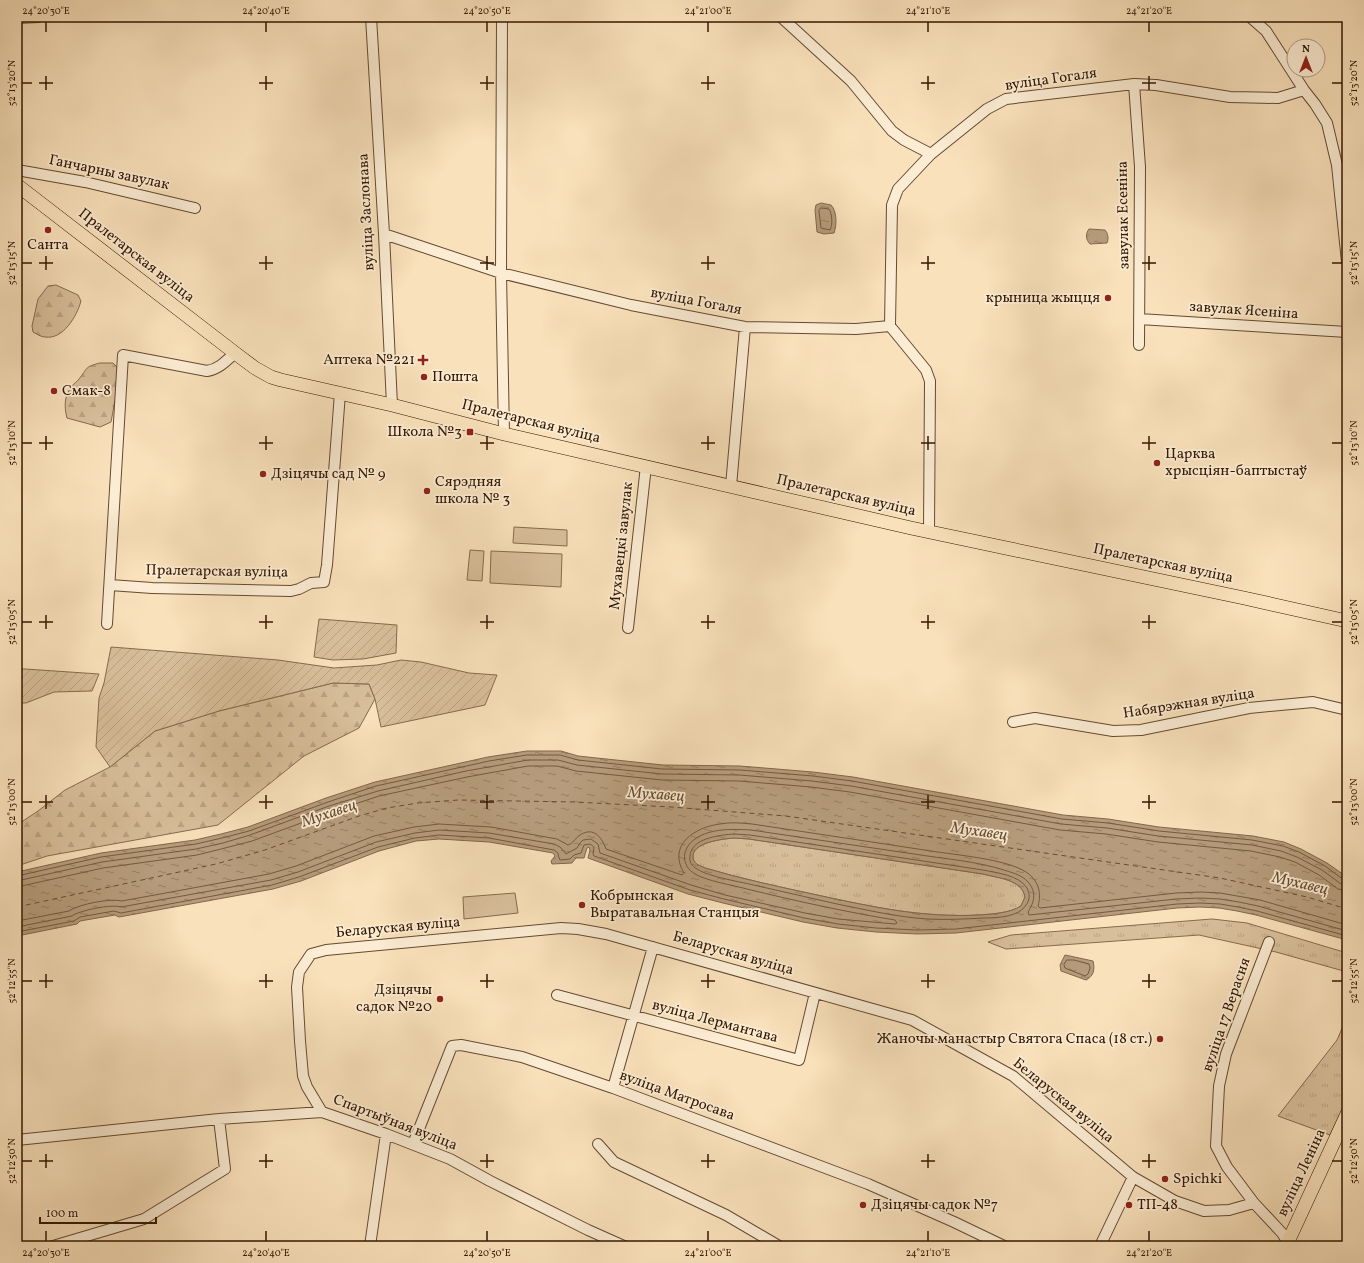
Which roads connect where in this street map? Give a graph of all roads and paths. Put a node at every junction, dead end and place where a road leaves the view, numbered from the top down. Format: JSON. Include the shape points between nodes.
{"nodes":[{"id":1,"x":38,"y":17,"type":"edge"},
{"id":2,"x":371,"y":17,"type":"edge"},
{"id":3,"x":502,"y":17,"type":"edge"},
{"id":4,"x":781,"y":17,"type":"edge"},
{"id":5,"x":1250,"y":17,"type":"edge"},
{"id":6,"x":17,"y":18,"type":"edge"},
{"id":7,"x":1134,"y":84,"type":"junction"},
{"id":8,"x":1304,"y":90,"type":"junction"},
{"id":9,"x":931,"y":154,"type":"junction"},
{"id":10,"x":17,"y":170,"type":"edge"},
{"id":11,"x":17,"y":185,"type":"edge"},
{"id":12,"x":195,"y":208,"type":"dead end"},
{"id":13,"x":1345,"y":231,"type":"edge"},
{"id":14,"x":384,"y":234,"type":"junction"},
{"id":15,"x":1347,"y":262,"type":"edge"},
{"id":16,"x":501,"y":273,"type":"junction"},
{"id":17,"x":1140,"y":319,"type":"junction"},
{"id":18,"x":890,"y":326,"type":"junction"},
{"id":19,"x":745,"y":327,"type":"junction"},
{"id":20,"x":1347,"y":332,"type":"edge"},
{"id":21,"x":1139,"y":345,"type":"dead end"},
{"id":22,"x":235,"y":353,"type":"junction"},
{"id":23,"x":340,"y":393,"type":"junction"},
{"id":24,"x":392,"y":405,"type":"junction"},
{"id":25,"x":504,"y":434,"type":"junction"},
{"id":26,"x":646,"y":466,"type":"junction"},
{"id":27,"x":730,"y":486,"type":"junction"},
{"id":28,"x":929,"y":532,"type":"junction"},
{"id":29,"x":110,"y":585,"type":"junction"},
{"id":30,"x":1347,"y":621,"type":"edge"},
{"id":31,"x":107,"y":624,"type":"dead end"},
{"id":32,"x":628,"y":628,"type":"dead end"},
{"id":33,"x":1347,"y":710,"type":"edge"},
{"id":34,"x":1013,"y":722,"type":"dead end"},
{"id":35,"x":1269,"y":942,"type":"dead end"},
{"id":36,"x":653,"y":947,"type":"junction"},
{"id":37,"x":815,"y":993,"type":"junction"},
{"id":38,"x":557,"y":995,"type":"dead end"},
{"id":39,"x":634,"y":1016,"type":"junction"},
{"id":40,"x":613,"y":1088,"type":"junction"},
{"id":41,"x":322,"y":1112,"type":"junction"},
{"id":42,"x":1347,"y":1114,"type":"edge"},
{"id":43,"x":219,"y":1119,"type":"junction"},
{"id":44,"x":386,"y":1134,"type":"junction"},
{"id":45,"x":17,"y":1140,"type":"edge"},
{"id":46,"x":413,"y":1144,"type":"junction"},
{"id":47,"x":598,"y":1144,"type":"dead end"},
{"id":48,"x":1134,"y":1177,"type":"junction"},
{"id":49,"x":1254,"y":1202,"type":"junction"},
{"id":50,"x":983,"y":1235,"type":"junction"},
{"id":51,"x":1288,"y":1245,"type":"edge"},
{"id":52,"x":53,"y":1246,"type":"edge"},
{"id":53,"x":370,"y":1246,"type":"edge"},
{"id":54,"x":624,"y":1246,"type":"edge"},
{"id":55,"x":778,"y":1246,"type":"edge"},
{"id":56,"x":980,"y":1246,"type":"edge"},
{"id":57,"x":1004,"y":1246,"type":"edge"},
{"id":58,"x":1100,"y":1246,"type":"edge"}],
"edges":[{"from":1,"to":6,"type":"street"},
{"from":2,"to":14,"type":"street","name":"вуліца Заслонава"},
{"from":3,"to":16,"type":"street"},
{"from":4,"to":9,"type":"street","via":[[851,81],[892,131]]},
{"from":5,"to":8,"type":"street","via":[[1266,31]]},
{"from":7,"to":8,"type":"street","name":"вуліца Гогаля","via":[[1230,97],[1278,98]]},
{"from":7,"to":9,"type":"street","name":"вуліца Гогаля","via":[[1006,98]]},
{"from":7,"to":17,"type":"street","name":"завулак Есеніна","via":[[1140,168]]},
{"from":8,"to":13,"type":"street","via":[[1327,123],[1337,165]]},
{"from":9,"to":18,"type":"street","name":"вуліца Гогаля","via":[[898,189],[892,206]]},
{"from":10,"to":12,"type":"street","name":"Ганчарны завулак","via":[[85,182]]},
{"from":11,"to":22,"type":"main road","name":"Пралетарская вуліца"},
{"from":13,"to":15,"type":"street"},
{"from":14,"to":16,"type":"street","name":"вуліца Гогаля"},
{"from":14,"to":24,"type":"street","name":"вуліца Заслонава"},
{"from":16,"to":19,"type":"street","name":"вуліца Гогаля","via":[[631,304]]},
{"from":16,"to":25,"type":"street"},
{"from":17,"to":20,"type":"street","name":"завулак Ясеніна"},
{"from":17,"to":21,"type":"street","name":"завулак Есеніна"},
{"from":18,"to":19,"type":"street","name":"вуліца Гогаля","via":[[856,329]]},
{"from":18,"to":28,"type":"street","via":[[926,370],[930,381]]},
{"from":19,"to":27,"type":"street"},
{"from":22,"to":23,"type":"main road","name":"Пралетарская вуліца","via":[[271,377]]},
{"from":22,"to":29,"type":"street","via":[[215,370],[207,371],[123,355]]},
{"from":23,"to":24,"type":"main road","name":"Пралетарская вуліца"},
{"from":23,"to":29,"type":"street","name":"Пралетарская вуліца","via":[[324,582],[291,591]]},
{"from":24,"to":25,"type":"main road","name":"Пралетарская вуліца"},
{"from":25,"to":26,"type":"main road","name":"Пралетарская вуліца"},
{"from":26,"to":27,"type":"main road","name":"Пралетарская вуліца"},
{"from":26,"to":32,"type":"street","name":"Мухавецкі завулак"},
{"from":27,"to":28,"type":"main road","name":"Пралетарская вуліца"},
{"from":28,"to":30,"type":"main road","name":"Пралетарская вуліца"},
{"from":29,"to":31,"type":"street"},
{"from":33,"to":34,"type":"street","name":"Набярэжная вуліца","via":[[1313,702],[1249,708],[1141,730],[1113,731],[1035,718]]},
{"from":35,"to":49,"type":"street","name":"вуліца 17 Верасня","via":[[1226,1054],[1219,1086],[1216,1146]]},
{"from":36,"to":37,"type":"street","name":"Беларуская вуліца"},
{"from":36,"to":39,"type":"street"},
{"from":36,"to":41,"type":"street","name":"Беларуская вуліца","via":[[606,934],[561,928],[326,950],[310,954],[299,972],[297,987],[300,1041],[303,1076]]},
{"from":37,"to":39,"type":"street","name":"вуліца Лермантава","via":[[800,1060]]},
{"from":37,"to":48,"type":"street","name":"Беларуская вуліца","via":[[912,1020],[1013,1076]]},
{"from":38,"to":39,"type":"street","name":"вуліца Лермантава"},
{"from":39,"to":40,"type":"street"},
{"from":40,"to":46,"type":"street","name":"вуліца Матросава","via":[[522,1057],[461,1045],[452,1046]]},
{"from":40,"to":50,"type":"street","name":"вуліца Матросава","via":[[868,1184]]},
{"from":41,"to":43,"type":"street","name":"Спартыўная вуліца"},
{"from":41,"to":44,"type":"street","name":"Спартыўная вуліца"},
{"from":42,"to":51,"type":"main road","name":"вуліца Леніна"},
{"from":43,"to":45,"type":"street","name":"Спартыўная вуліца"},
{"from":43,"to":52,"type":"street","via":[[225,1169],[144,1219]]},
{"from":44,"to":46,"type":"street","name":"Спартыўная вуліца"},
{"from":44,"to":53,"type":"street"},
{"from":46,"to":54,"type":"street","name":"Спартыўная вуліца","via":[[450,1159]]},
{"from":47,"to":55,"type":"street","via":[[614,1162],[726,1215]]},
{"from":48,"to":49,"type":"street","name":"Беларуская вуліца","via":[[1175,1201],[1204,1211],[1229,1210]]},
{"from":48,"to":58,"type":"street"},
{"from":49,"to":51,"type":"street","name":"вуліца 17 Верасня","via":[[1282,1233]]},
{"from":50,"to":56,"type":"street"},
{"from":50,"to":57,"type":"street","name":"вуліца Матросава"}]}
